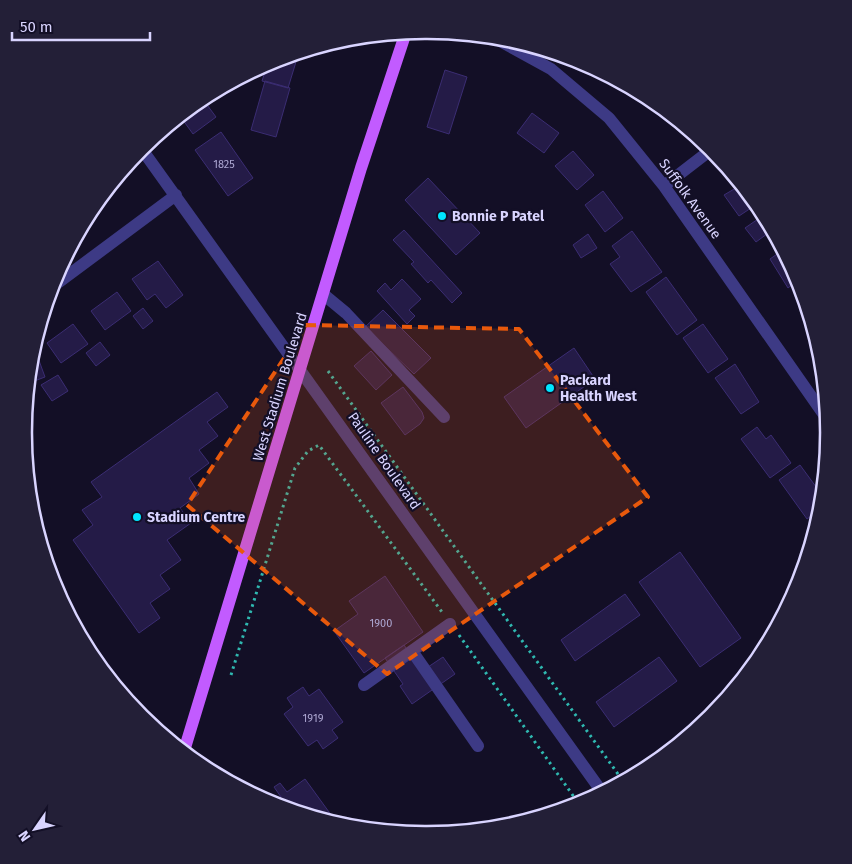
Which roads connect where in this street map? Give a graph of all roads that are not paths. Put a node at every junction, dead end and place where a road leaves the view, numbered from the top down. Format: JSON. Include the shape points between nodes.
{"nodes":[{"id":1,"x":404,"y":39,"type":"edge"},
{"id":2,"x":514,"y":49,"type":"edge"},
{"id":3,"x":147,"y":155,"type":"edge"},
{"id":4,"x":705,"y":155,"type":"edge"},
{"id":5,"x":664,"y":186,"type":"junction"},
{"id":6,"x":176,"y":195,"type":"junction"},
{"id":7,"x":62,"y":280,"type":"edge"},
{"id":8,"x":323,"y":294,"type":"junction"},
{"id":9,"x":302,"y":369,"type":"junction"},
{"id":10,"x":819,"y":408,"type":"edge"},
{"id":11,"x":444,"y":417,"type":"dead end"},
{"id":12,"x":450,"y":624,"type":"road end"},
{"id":13,"x":412,"y":651,"type":"junction"},
{"id":14,"x":364,"y":685,"type":"dead end"},
{"id":15,"x":186,"y":744,"type":"edge"},
{"id":16,"x":478,"y":746,"type":"dead end"},
{"id":17,"x":598,"y":786,"type":"edge"}],
"edges":[{"from":1,"to":8,"type":"main road","name":"West Stadium Boulevard"},
{"from":2,"to":5,"type":"street","name":"Suffolk Avenue","via":[[551,69],[609,118]]},
{"from":3,"to":6,"type":"street","name":"Pauline Boulevard"},
{"from":4,"to":5,"type":"street"},
{"from":5,"to":10,"type":"street","name":"Suffolk Avenue"},
{"from":6,"to":7,"type":"street"},
{"from":6,"to":9,"type":"street","name":"Pauline Boulevard"},
{"from":8,"to":9,"type":"main road","name":"West Stadium Boulevard"},
{"from":8,"to":11,"type":"street","via":[[346,313]]},
{"from":9,"to":15,"type":"main road","name":"West Stadium Boulevard"},
{"from":9,"to":17,"type":"street","name":"Pauline Boulevard","via":[[459,595]]},
{"from":12,"to":13,"type":"street"},
{"from":13,"to":14,"type":"street"},
{"from":13,"to":16,"type":"street"}]}
